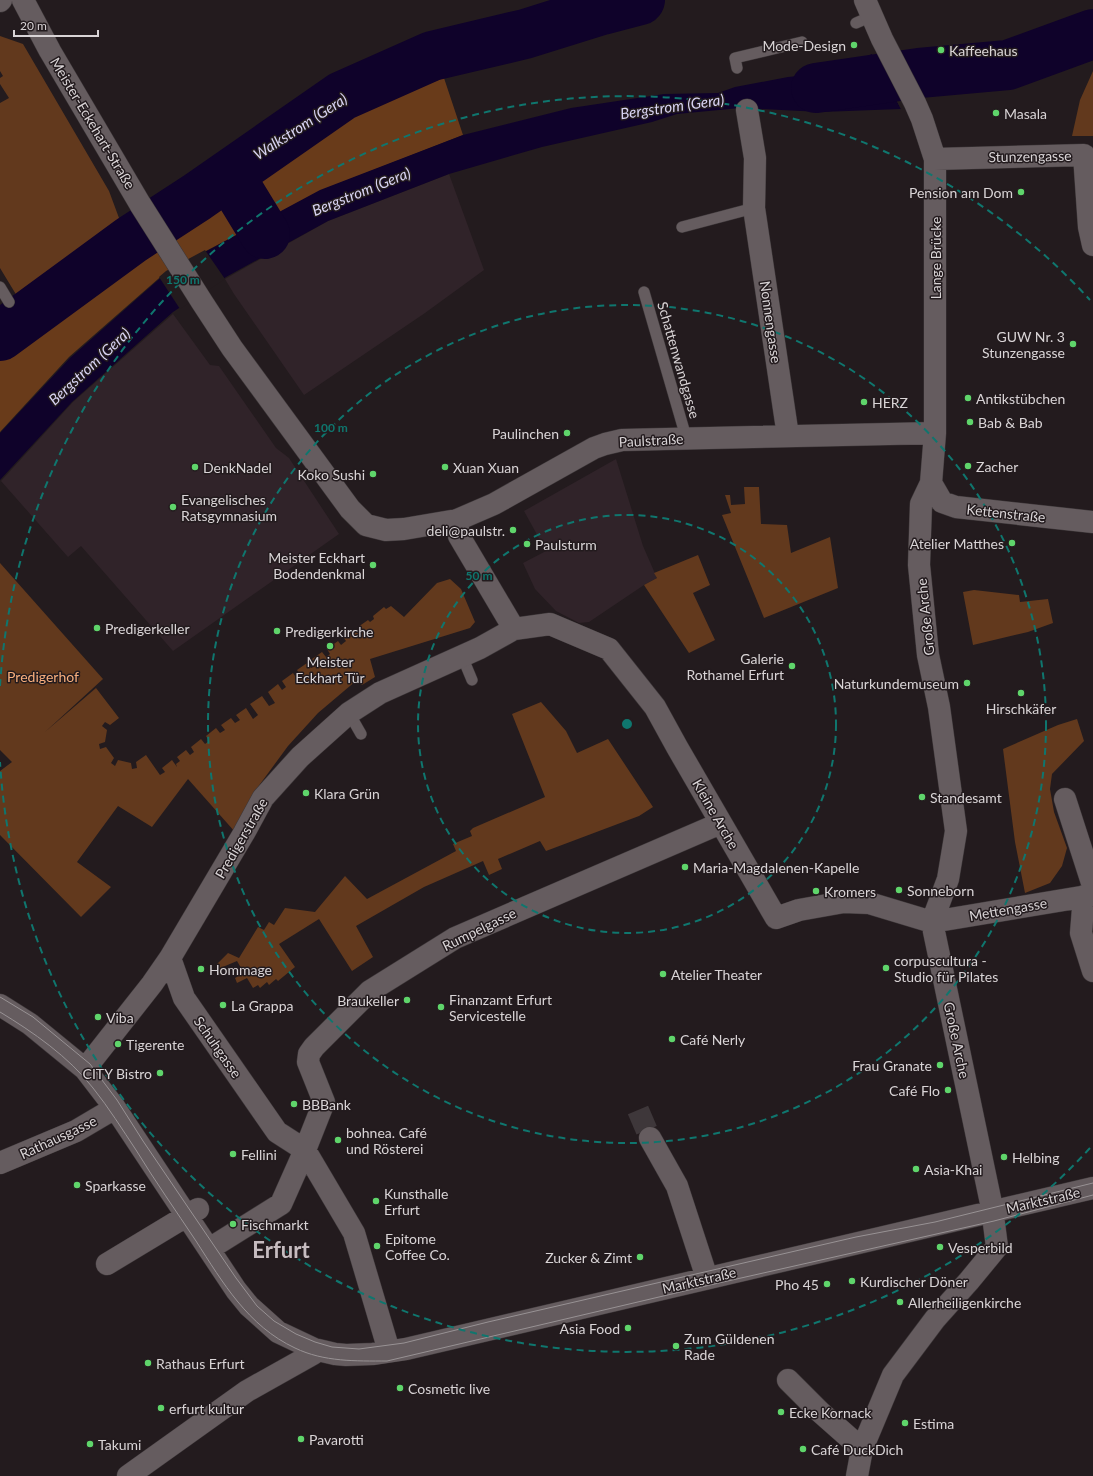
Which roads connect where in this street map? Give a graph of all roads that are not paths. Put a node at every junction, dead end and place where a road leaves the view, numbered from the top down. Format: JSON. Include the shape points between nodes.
{"nodes":[{"id":1,"x":23,"y":0,"type":"edge"},
{"id":2,"x":864,"y":13,"type":"edge"},
{"id":3,"x":802,"y":42,"type":"dead end"},
{"id":4,"x":737,"y":68,"type":"dead end"},
{"id":5,"x":747,"y":110,"type":"dead end"},
{"id":6,"x":935,"y":159,"type":"junction"},
{"id":7,"x":754,"y":208,"type":"junction"},
{"id":8,"x":682,"y":227,"type":"dead end"},
{"id":9,"x":1093,"y":245,"type":"edge"},
{"id":10,"x":0,"y":287,"type":"edge"},
{"id":11,"x":644,"y":292,"type":"dead end"},
{"id":12,"x":9,"y":302,"type":"dead end"},
{"id":13,"x":935,"y":433,"type":"junction"},
{"id":14,"x":788,"y":436,"type":"junction"},
{"id":15,"x":686,"y":438,"type":"junction"},
{"id":16,"x":931,"y":484,"type":"junction"},
{"id":17,"x":457,"y":520,"type":"junction"},
{"id":18,"x":1093,"y":522,"type":"edge"},
{"id":19,"x":386,"y":530,"type":"joint"},
{"id":20,"x":514,"y":629,"type":"junction"},
{"id":21,"x":576,"y":635,"type":"joint"},
{"id":22,"x":462,"y":656,"type":"junction"},
{"id":23,"x":472,"y":680,"type":"dead end"},
{"id":24,"x":349,"y":713,"type":"junction"},
{"id":25,"x":361,"y":734,"type":"dead end"},
{"id":26,"x":1065,"y":799,"type":"dead end"},
{"id":27,"x":721,"y":823,"type":"junction"},
{"id":28,"x":1090,"y":892,"type":"edge"},
{"id":29,"x":932,"y":922,"type":"junction"},
{"id":30,"x":170,"y":958,"type":"junction"},
{"id":31,"x":1093,"y":971,"type":"edge"},
{"id":32,"x":0,"y":1005,"type":"edge"},
{"id":33,"x":85,"y":1069,"type":"junction"},
{"id":34,"x":115,"y":1108,"type":"junction"},
{"id":35,"x":650,"y":1138,"type":"tunnel mouth"},
{"id":36,"x":305,"y":1150,"type":"junction"},
{"id":37,"x":0,"y":1164,"type":"edge"},
{"id":38,"x":985,"y":1174,"type":"joint"},
{"id":39,"x":1093,"y":1188,"type":"edge"},
{"id":40,"x":192,"y":1212,"type":"junction"},
{"id":41,"x":993,"y":1212,"type":"junction"},
{"id":42,"x":209,"y":1249,"type":"junction"},
{"id":43,"x":108,"y":1264,"type":"dead end"},
{"id":44,"x":706,"y":1275,"type":"junction"},
{"id":45,"x":314,"y":1349,"type":"junction"},
{"id":46,"x":397,"y":1350,"type":"junction"},
{"id":47,"x":788,"y":1380,"type":"dead end"},
{"id":48,"x":862,"y":1449,"type":"junction"},
{"id":49,"x":128,"y":1476,"type":"edge"},
{"id":50,"x":857,"y":1476,"type":"edge"}],
"edges":[{"from":1,"to":19,"type":"street","name":"Meister-Eckehart-Straße","via":[[140,204],[223,335],[350,509],[366,525]]},
{"from":2,"to":6,"type":"street","name":"Lange Brücke","via":[[886,47],[922,119]]},
{"from":3,"to":4,"type":"lane","via":[[735,58]]},
{"from":5,"to":7,"type":"street","name":"Nonnengasse","via":[[755,158]]},
{"from":6,"to":9,"type":"street","name":"Stunzengasse","via":[[1084,155],[1089,227]]},
{"from":6,"to":13,"type":"street","name":"Lange Brücke"},
{"from":7,"to":8,"type":"lane"},
{"from":7,"to":14,"type":"street","name":"Nonnengasse"},
{"from":10,"to":12,"type":"lane"},
{"from":11,"to":15,"type":"lane","name":"Schattenwandgasse"},
{"from":13,"to":14,"type":"street","name":"Paulstraße"},
{"from":13,"to":16,"type":"street","name":"Lange Brücke"},
{"from":14,"to":15,"type":"street","name":"Paulstraße"},
{"from":15,"to":17,"type":"street","name":"Paulstraße","via":[[622,440],[605,444],[494,504]]},
{"from":16,"to":18,"type":"street","name":"Kettenstraße","via":[[942,502],[956,507]]},
{"from":16,"to":29,"type":"street","name":"Große Arche","via":[[921,504],[920,566],[928,655],[942,706],[956,831],[948,879]]},
{"from":17,"to":19,"type":"street","name":"Paulstraße"},
{"from":17,"to":20,"type":"street","via":[[459,536]]},
{"from":20,"to":21,"type":"street","name":"Predigerstraße","via":[[550,624]]},
{"from":20,"to":22,"type":"street","name":"Predigerstraße"},
{"from":21,"to":27,"type":"street","name":"Kleine Arche","via":[[609,649],[655,707]]},
{"from":22,"to":23,"type":"lane"},
{"from":22,"to":24,"type":"street","name":"Predigerstraße","via":[[380,692]]},
{"from":24,"to":25,"type":"lane"},
{"from":24,"to":30,"type":"street","name":"Predigerstraße","via":[[300,757],[263,798]]},
{"from":26,"to":28,"type":"street"},
{"from":27,"to":29,"type":"street","name":"Kleine Arche","via":[[776,918],[799,910],[844,902],[868,903]]},
{"from":27,"to":36,"type":"street","name":"Rumpelgasse","via":[[455,938],[370,991],[309,1054],[308,1062],[324,1098]]},
{"from":28,"to":29,"type":"street","name":"Mettengasse"},
{"from":28,"to":31,"type":"street","via":[[1081,933]]},
{"from":29,"to":38,"type":"street","name":"Große Arche"},
{"from":30,"to":33,"type":"street","name":"Predigerstraße"},
{"from":30,"to":36,"type":"street","name":"Schuhgasse","via":[[184,998],[277,1132]]},
{"from":32,"to":33,"type":"street","via":[[30,1024]]},
{"from":33,"to":34,"type":"street"},
{"from":34,"to":37,"type":"street","name":"Rathausgasse","via":[[76,1131]]},
{"from":34,"to":40,"type":"street"},
{"from":35,"to":44,"type":"street","name":"Marktstraße","via":[[677,1186]]},
{"from":36,"to":42,"type":"street","via":[[280,1204]]},
{"from":36,"to":46,"type":"street","via":[[354,1232]]},
{"from":38,"to":41,"type":"street","name":"Marktstraße"},
{"from":39,"to":41,"type":"street","name":"Marktstraße"},
{"from":40,"to":42,"type":"street"},
{"from":40,"to":43,"type":"street"},
{"from":41,"to":44,"type":"street","name":"Marktstraße"},
{"from":41,"to":48,"type":"street","name":"Marktstraße","via":[[997,1247],[935,1319],[893,1375]]},
{"from":42,"to":45,"type":"street","via":[[249,1306],[278,1332]]},
{"from":44,"to":46,"type":"street","name":"Marktstraße"},
{"from":45,"to":46,"type":"street","via":[[335,1354],[373,1354]]},
{"from":45,"to":49,"type":"street","via":[[313,1354],[247,1391]]},
{"from":47,"to":48,"type":"street"},
{"from":48,"to":50,"type":"street","name":"Marktstraße"}]}
